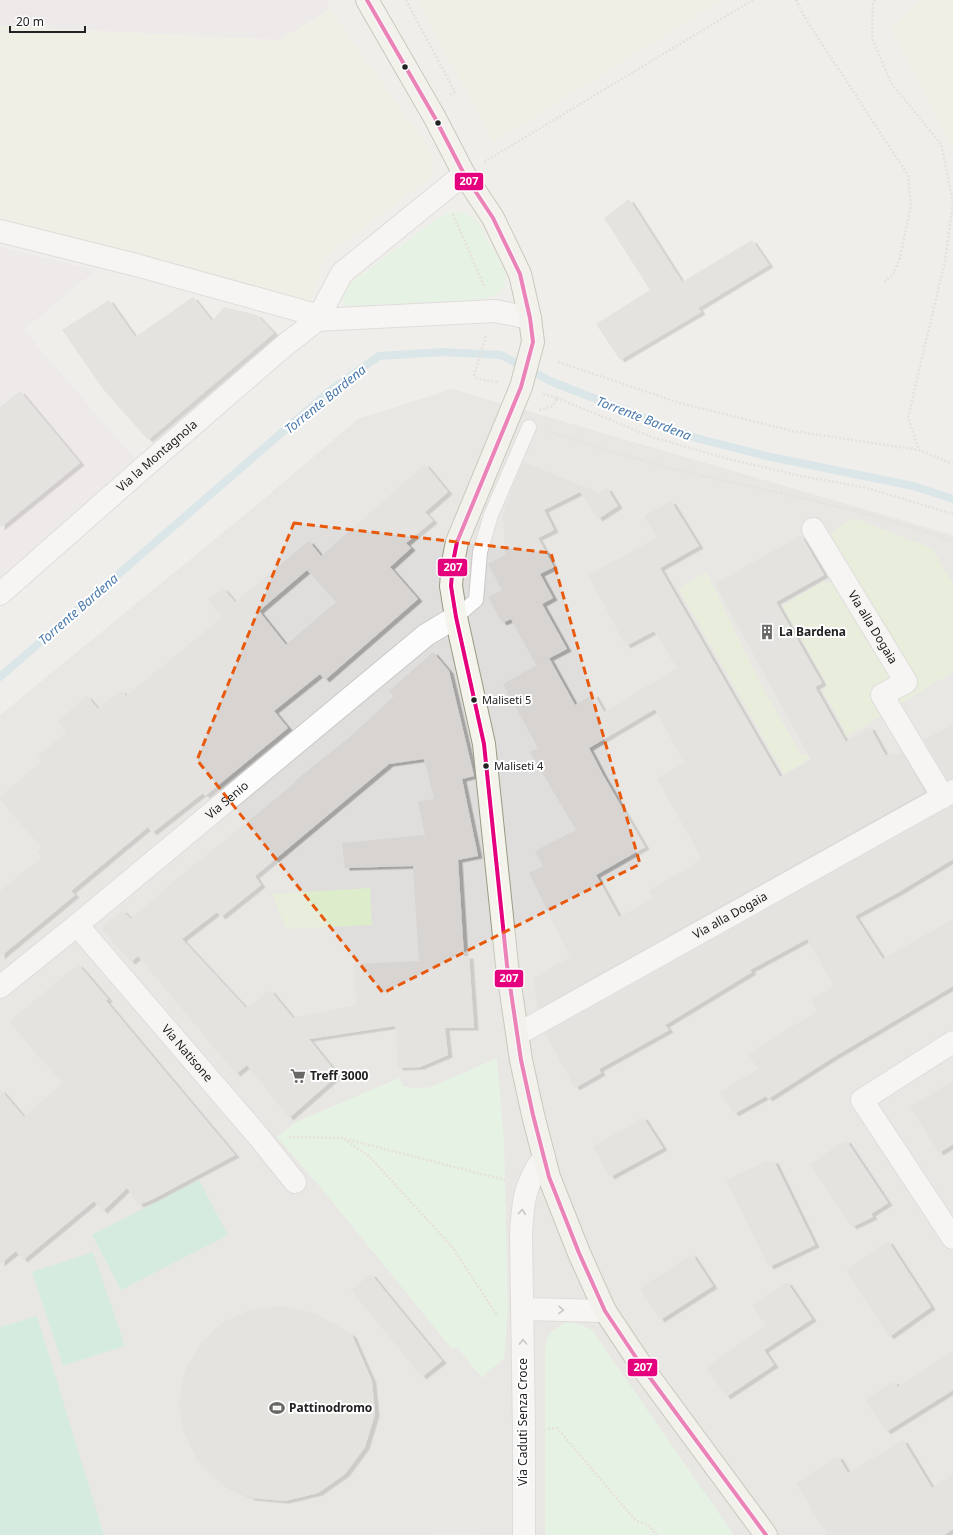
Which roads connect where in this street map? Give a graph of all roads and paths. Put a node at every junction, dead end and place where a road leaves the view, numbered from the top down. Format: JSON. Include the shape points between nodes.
{"nodes":[{"id":1,"x":367,"y":0,"type":"edge"},
{"id":2,"x":753,"y":0,"type":"edge"},
{"id":3,"x":796,"y":0,"type":"edge"},
{"id":4,"x":875,"y":0,"type":"edge"},
{"id":5,"x":464,"y":174,"type":"junction"},
{"id":6,"x":0,"y":231,"type":"edge"},
{"id":7,"x":884,"y":282,"type":"dead end"},
{"id":8,"x":530,"y":318,"type":"junction"},
{"id":9,"x":317,"y":320,"type":"junction"},
{"id":10,"x":486,"y":335,"type":"dead end"},
{"id":11,"x":558,"y":362,"type":"dead end"},
{"id":12,"x":520,"y":386,"type":"junction"},
{"id":13,"x":557,"y":398,"type":"dead end"},
{"id":14,"x":529,"y":427,"type":"joint"},
{"id":15,"x":919,"y":450,"type":"junction"},
{"id":16,"x":953,"y":464,"type":"edge"},
{"id":17,"x":953,"y":514,"type":"edge"},
{"id":18,"x":813,"y":529,"type":"dead end"},
{"id":19,"x":953,"y":541,"type":"edge"},
{"id":20,"x":0,"y":594,"type":"edge"},
{"id":21,"x":456,"y":617,"type":"junction"},
{"id":22,"x":948,"y":794,"type":"edge"},
{"id":23,"x":77,"y":925,"type":"junction"},
{"id":24,"x":0,"y":987,"type":"edge"},
{"id":25,"x":518,"y":1034,"type":"junction"},
{"id":26,"x":953,"y":1042,"type":"edge"},
{"id":27,"x":259,"y":1137,"type":"junction"},
{"id":28,"x":342,"y":1138,"type":"junction"},
{"id":29,"x":544,"y":1158,"type":"junction"},
{"id":30,"x":295,"y":1182,"type":"dead end"},
{"id":31,"x":527,"y":1186,"type":"junction"},
{"id":32,"x":953,"y":1238,"type":"edge"},
{"id":33,"x":522,"y":1309,"type":"junction"},
{"id":34,"x":605,"y":1312,"type":"junction"},
{"id":35,"x":500,"y":1320,"type":"dead end"},
{"id":36,"x":524,"y":1431,"type":"junction"},
{"id":37,"x":524,"y":1535,"type":"edge"},
{"id":38,"x":657,"y":1535,"type":"edge"},
{"id":39,"x":766,"y":1535,"type":"edge"}],
"edges":[{"from":1,"to":5,"type":"street"},
{"from":2,"to":5,"type":"path"},
{"from":3,"to":7,"type":"path","via":[[805,18],[908,175],[911,206],[900,258],[893,275]]},
{"from":4,"to":15,"type":"path","via":[[872,38],[891,84],[941,144],[953,202],[945,261],[908,417]]},
{"from":5,"to":8,"type":"street","via":[[493,218],[520,274]]},
{"from":5,"to":9,"type":"street","via":[[342,273]]},
{"from":6,"to":9,"type":"street","via":[[136,265],[309,313]]},
{"from":8,"to":9,"type":"street","via":[[495,312]]},
{"from":8,"to":12,"type":"street","via":[[533,342]]},
{"from":9,"to":20,"type":"street","name":"Via la Montagnola","via":[[142,468]]},
{"from":10,"to":12,"type":"path","via":[[474,375],[478,379]]},
{"from":11,"to":15,"type":"path","via":[[683,404],[793,431]]},
{"from":12,"to":21,"type":"street","via":[[457,542],[451,586]]},
{"from":13,"to":17,"type":"path","via":[[652,437],[721,457],[867,488]]},
{"from":14,"to":19,"type":"path","via":[[669,467],[849,510]]},
{"from":14,"to":21,"type":"lane","via":[[491,515],[480,552],[476,600]]},
{"from":15,"to":16,"type":"path"},
{"from":18,"to":22,"type":"street","name":"Via alla Dogaia","via":[[906,682],[882,696]]},
{"from":21,"to":23,"type":"street","name":"Via Senio","via":[[426,635]]},
{"from":21,"to":25,"type":"street","via":[[484,744],[507,966]]},
{"from":22,"to":25,"type":"street","name":"Via alla Dogaia"},
{"from":23,"to":24,"type":"street","name":"Via Senio"},
{"from":23,"to":27,"type":"street","name":"Via Natisone"},
{"from":25,"to":29,"type":"street","via":[[526,1084]]},
{"from":26,"to":32,"type":"street","via":[[862,1100]]},
{"from":27,"to":28,"type":"path"},
{"from":27,"to":30,"type":"street","name":"Via Natisone"},
{"from":28,"to":31,"type":"path"},
{"from":28,"to":35,"type":"path","via":[[369,1156],[452,1247]]},
{"from":29,"to":31,"type":"street","name":"Via Caduti Senza Croce"},
{"from":29,"to":34,"type":"street","via":[[571,1233]]},
{"from":33,"to":31,"type":"street","name":"Via Caduti Senza Croce","one_way":true,"via":[[521,1234]]},
{"from":33,"to":34,"type":"street","one_way":true},
{"from":36,"to":33,"type":"street","name":"Via Caduti Senza Croce","one_way":true},
{"from":34,"to":39,"type":"street","via":[[645,1371]]},
{"from":36,"to":37,"type":"street","name":"Via Caduti Senza Croce"},
{"from":36,"to":38,"type":"path","via":[[557,1428],[636,1521],[648,1524]]}]}
